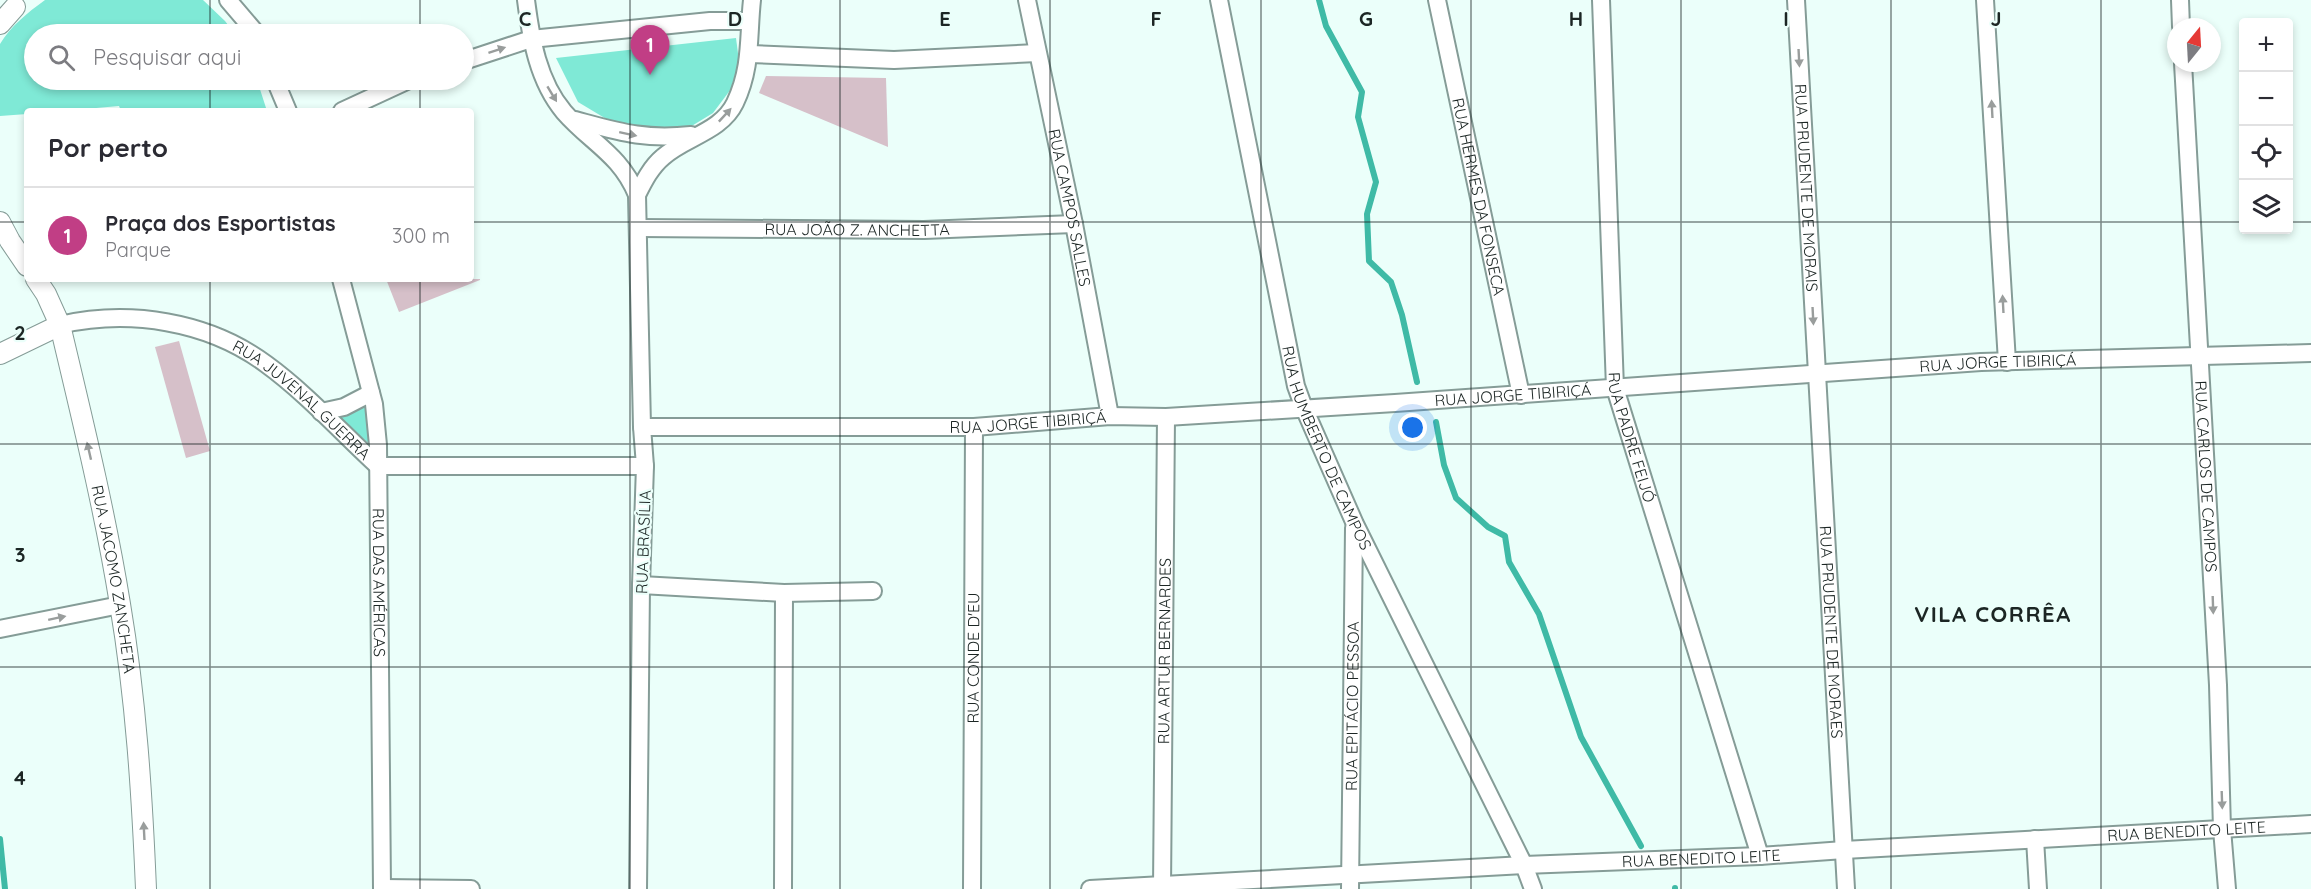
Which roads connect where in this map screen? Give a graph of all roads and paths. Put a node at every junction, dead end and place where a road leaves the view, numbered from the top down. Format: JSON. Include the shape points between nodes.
{"nodes":[{"id":1,"x":228,"y":0,"type":"edge"},
{"id":2,"x":526,"y":0,"type":"edge"},
{"id":3,"x":752,"y":0,"type":"edge"},
{"id":4,"x":1027,"y":0,"type":"edge"},
{"id":5,"x":1219,"y":0,"type":"edge"},
{"id":6,"x":1437,"y":0,"type":"edge"},
{"id":7,"x":1601,"y":0,"type":"edge"},
{"id":8,"x":1796,"y":0,"type":"edge"},
{"id":9,"x":1985,"y":0,"type":"edge"},
{"id":10,"x":2180,"y":0,"type":"edge"},
{"id":11,"x":12,"y":6,"type":"edge"},
{"id":12,"x":2181,"y":18,"type":"edge"},
{"id":13,"x":749,"y":21,"type":"junction"},
{"id":14,"x":0,"y":24,"type":"edge"},
{"id":15,"x":248,"y":24,"type":"edge"},
{"id":16,"x":531,"y":39,"type":"junction"},
{"id":17,"x":1037,"y":53,"type":"junction"},
{"id":18,"x":750,"y":54,"type":"junction"},
{"id":19,"x":474,"y":58,"type":"edge"},
{"id":20,"x":2183,"y":72,"type":"edge"},
{"id":21,"x":279,"y":90,"type":"edge"},
{"id":22,"x":387,"y":90,"type":"edge"},
{"id":23,"x":287,"y":108,"type":"edge"},
{"id":24,"x":348,"y":108,"type":"edge"},
{"id":25,"x":572,"y":119,"type":"junction"},
{"id":26,"x":705,"y":133,"type":"junction"},
{"id":27,"x":637,"y":195,"type":"junction"},
{"id":28,"x":0,"y":222,"type":"edge"},
{"id":29,"x":1074,"y":224,"type":"junction"},
{"id":30,"x":639,"y":228,"type":"junction"},
{"id":31,"x":24,"y":262,"type":"edge"},
{"id":32,"x":38,"y":282,"type":"edge"},
{"id":33,"x":342,"y":282,"type":"edge"},
{"id":34,"x":60,"y":325,"type":"junction"},
{"id":35,"x":2311,"y":353,"type":"edge"},
{"id":36,"x":0,"y":354,"type":"edge"},
{"id":37,"x":2199,"y":358,"type":"junction"},
{"id":38,"x":2007,"y":362,"type":"junction"},
{"id":39,"x":1816,"y":375,"type":"junction"},
{"id":40,"x":1615,"y":388,"type":"junction"},
{"id":41,"x":371,"y":393,"type":"junction"},
{"id":42,"x":1521,"y":394,"type":"junction"},
{"id":43,"x":1304,"y":408,"type":"junction"},
{"id":44,"x":321,"y":412,"type":"junction"},
{"id":45,"x":1110,"y":416,"type":"junction"},
{"id":46,"x":1166,"y":417,"type":"junction"},
{"id":47,"x":642,"y":427,"type":"junction"},
{"id":48,"x":974,"y":427,"type":"junction"},
{"id":49,"x":378,"y":466,"type":"junction"},
{"id":50,"x":645,"y":466,"type":"junction"},
{"id":51,"x":1354,"y":524,"type":"junction"},
{"id":52,"x":640,"y":585,"type":"junction"},
{"id":53,"x":873,"y":591,"type":"dead end"},
{"id":54,"x":784,"y":593,"type":"junction"},
{"id":55,"x":120,"y":605,"type":"junction"},
{"id":56,"x":0,"y":629,"type":"edge"},
{"id":57,"x":2311,"y":824,"type":"edge"},
{"id":58,"x":2222,"y":828,"type":"junction"},
{"id":59,"x":2035,"y":839,"type":"junction"},
{"id":60,"x":1844,"y":850,"type":"junction"},
{"id":61,"x":1760,"y":856,"type":"junction"},
{"id":62,"x":1524,"y":865,"type":"junction"},
{"id":63,"x":1349,"y":882,"type":"edge"},
{"id":64,"x":1162,"y":887,"type":"edge"},
{"id":65,"x":382,"y":888,"type":"edge"},
{"id":66,"x":146,"y":889,"type":"edge"},
{"id":67,"x":471,"y":889,"type":"edge"},
{"id":68,"x":638,"y":889,"type":"edge"},
{"id":69,"x":783,"y":889,"type":"edge"},
{"id":70,"x":972,"y":889,"type":"edge"},
{"id":71,"x":1090,"y":889,"type":"edge"},
{"id":72,"x":1533,"y":889,"type":"edge"},
{"id":73,"x":1846,"y":889,"type":"edge"},
{"id":74,"x":2038,"y":889,"type":"edge"},
{"id":75,"x":2227,"y":889,"type":"edge"}],
"edges":[{"from":1,"to":15,"type":"street"},
{"from":2,"to":16,"type":"street"},
{"from":3,"to":13,"type":"street"},
{"from":4,"to":17,"type":"street","name":"RUA CAMPOS SALLES"},
{"from":5,"to":43,"type":"street","name":"RUA HUMBERTO DE CAMPOS","via":[[1296,386]]},
{"from":6,"to":42,"type":"street","name":"RUA HERMES DA FONSECA"},
{"from":7,"to":40,"type":"street","name":"RUA PADRE FEIJÓ"},
{"from":8,"to":39,"type":"street","name":"RUA PRUDENTE DE MORAIS","one_way":true},
{"from":38,"to":9,"type":"street","one_way":true},
{"from":10,"to":12,"type":"street"},
{"from":11,"to":14,"type":"street"},
{"from":13,"to":16,"type":"street","via":[[710,21]]},
{"from":13,"to":18,"type":"street"},
{"from":19,"to":16,"type":"street","one_way":true},
{"from":16,"to":25,"type":"street","one_way":true,"via":[[546,84]]},
{"from":17,"to":18,"type":"street","via":[[894,60]]},
{"from":17,"to":29,"type":"street","name":"RUA CAMPOS SALLES"},
{"from":26,"to":18,"type":"street","one_way":true,"via":[[734,106]]},
{"from":20,"to":37,"type":"street","name":"RUA CARLOS DE CAMPOS"},
{"from":21,"to":23,"type":"street"},
{"from":22,"to":24,"type":"street"},
{"from":25,"to":26,"type":"street","one_way":true,"via":[[646,138]]},
{"from":25,"to":27,"type":"street","via":[[621,164]]},
{"from":26,"to":27,"type":"street","via":[[663,157],[651,169]]},
{"from":27,"to":30,"type":"street","name":"RUA BRASÍLIA"},
{"from":28,"to":31,"type":"street"},
{"from":29,"to":30,"type":"street","name":"RUA JOÃO Z. ANCHETTA","via":[[924,230]]},
{"from":29,"to":45,"type":"street","name":"RUA CAMPOS SALLES"},
{"from":30,"to":47,"type":"street","name":"RUA BRASÍLIA"},
{"from":32,"to":34,"type":"street","name":"RUA JACOMO ZANCHETA"},
{"from":33,"to":41,"type":"street","name":"RUA DAS AMÉRICAS"},
{"from":34,"to":36,"type":"street","name":"RUA JUVENAL GUERRA"},
{"from":34,"to":44,"type":"street","name":"RUA JUVENAL GUERRA","via":[[99,318],[155,320],[186,326],[215,336],[265,363]]},
{"from":55,"to":34,"type":"street","name":"RUA JACOMO ZANCHETA","one_way":true},
{"from":35,"to":37,"type":"street","name":"RUA JORGE TIBIRIÇÁ"},
{"from":37,"to":38,"type":"street","name":"RUA JORGE TIBIRIÇÁ"},
{"from":37,"to":58,"type":"street","name":"RUA CARLOS DE CAMPOS","one_way":true},
{"from":38,"to":39,"type":"street","name":"RUA JORGE TIBIRIÇÁ"},
{"from":39,"to":40,"type":"street","name":"RUA JORGE TIBIRIÇÁ"},
{"from":39,"to":60,"type":"street","name":"RUA PRUDENTE DE MORAES"},
{"from":40,"to":42,"type":"street","name":"RUA JORGE TIBIRIÇÁ"},
{"from":40,"to":61,"type":"street","name":"RUA PADRE FEIJÓ"},
{"from":41,"to":44,"type":"street","via":[[344,407]]},
{"from":41,"to":49,"type":"street","name":"RUA DAS AMÉRICAS"},
{"from":42,"to":43,"type":"street","name":"RUA JORGE TIBIRIÇÁ"},
{"from":43,"to":46,"type":"street","name":"RUA JORGE TIBIRIÇÁ"},
{"from":43,"to":51,"type":"street","name":"RUA HUMBERTO DE CAMPOS"},
{"from":44,"to":49,"type":"street","name":"RUA JUVENAL GUERRA"},
{"from":45,"to":46,"type":"street","name":"RUA JORGE TIBIRIÇÁ"},
{"from":45,"to":48,"type":"street","name":"RUA JORGE TIBIRIÇÁ"},
{"from":46,"to":64,"type":"street","name":"RUA ARTUR BERNARDES"},
{"from":47,"to":48,"type":"street","name":"RUA JORGE TIBIRIÇÁ"},
{"from":47,"to":50,"type":"street","name":"RUA BRASÍLIA"},
{"from":48,"to":70,"type":"street","name":"RUA CONDE D'EU"},
{"from":49,"to":50,"type":"street","name":"RUA JUVENAL GUERRA"},
{"from":49,"to":65,"type":"street","name":"RUA DAS AMÉRICAS"},
{"from":50,"to":52,"type":"street","name":"RUA BRASÍLIA"},
{"from":51,"to":62,"type":"street","name":"RUA HUMBERTO DE CAMPOS"},
{"from":51,"to":63,"type":"street","name":"RUA EPITÁCIO PESSOA"},
{"from":52,"to":54,"type":"street"},
{"from":52,"to":68,"type":"street","name":"RUA BRASÍLIA"},
{"from":53,"to":54,"type":"street"},
{"from":54,"to":69,"type":"street"},
{"from":56,"to":55,"type":"street","one_way":true},
{"from":66,"to":55,"type":"street","name":"RUA JACOMO ZANCHETA","one_way":true,"via":[[141,772]]},
{"from":57,"to":58,"type":"street","name":"RUA BENEDITO LEITE"},
{"from":58,"to":59,"type":"street","name":"RUA BENEDITO LEITE"},
{"from":58,"to":75,"type":"street","name":"RUA CARLOS DE CAMPOS"},
{"from":59,"to":60,"type":"street","name":"RUA BENEDITO LEITE"},
{"from":59,"to":74,"type":"street"},
{"from":60,"to":61,"type":"street","name":"RUA BENEDITO LEITE"},
{"from":60,"to":73,"type":"street","name":"RUA PRUDENTE DE MORAES"},
{"from":61,"to":62,"type":"street","name":"RUA BENEDITO LEITE"},
{"from":62,"to":63,"type":"street","name":"RUA BENEDITO LEITE"},
{"from":62,"to":72,"type":"street","name":"RUA HUMBERTO DE CAMPOS"},
{"from":63,"to":64,"type":"street","name":"RUA BENEDITO LEITE"},
{"from":64,"to":71,"type":"street","name":"RUA BENEDITO LEITE"},
{"from":65,"to":67,"type":"street"}]}
